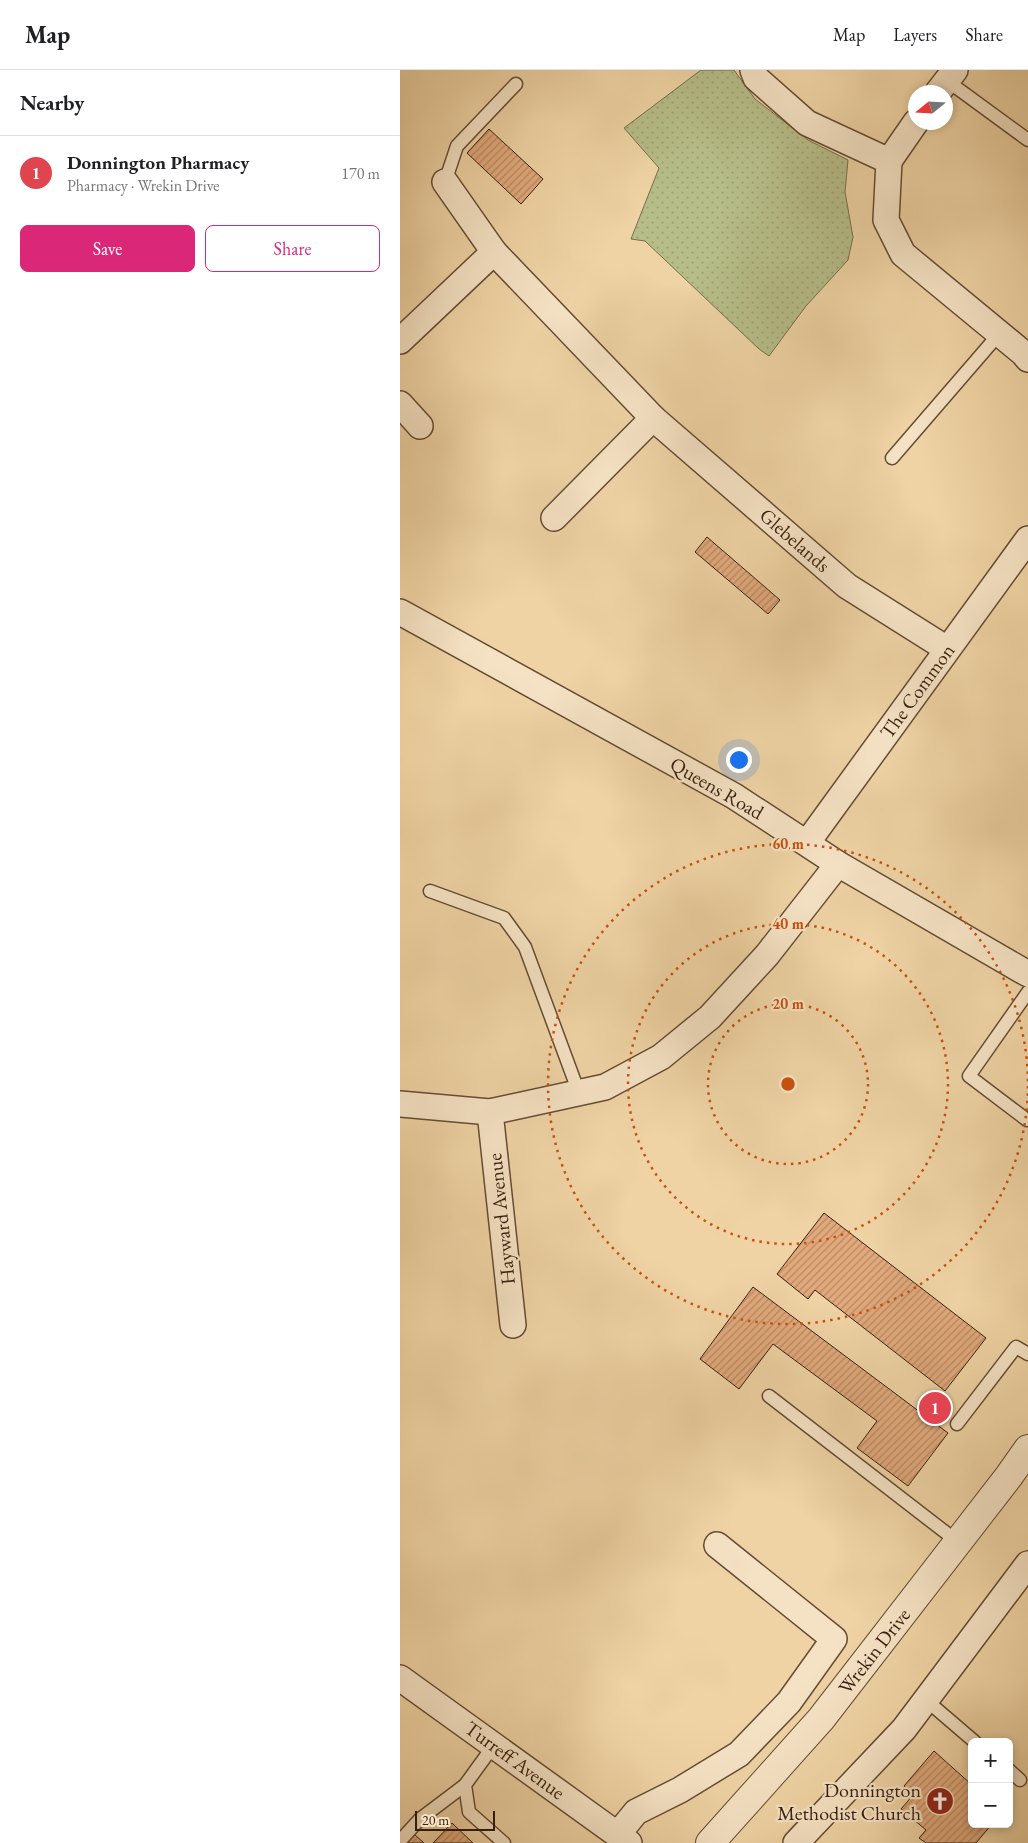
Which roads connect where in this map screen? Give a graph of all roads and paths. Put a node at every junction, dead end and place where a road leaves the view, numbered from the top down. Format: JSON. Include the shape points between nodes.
{"nodes":[{"id":1,"x":753,"y":70,"type":"edge"},
{"id":2,"x":946,"y":81,"type":"edge"},
{"id":3,"x":516,"y":84,"type":"dead end"},
{"id":4,"x":910,"y":130,"type":"edge"},
{"id":5,"x":1028,"y":140,"type":"edge"},
{"id":6,"x":889,"y":161,"type":"junction"},
{"id":7,"x":445,"y":182,"type":"joint"},
{"id":8,"x":494,"y":252,"type":"junction"},
{"id":9,"x":999,"y":334,"type":"junction"},
{"id":10,"x":400,"y":341,"type":"edge"},
{"id":11,"x":1028,"y":359,"type":"edge"},
{"id":12,"x":400,"y":404,"type":"edge"},
{"id":13,"x":653,"y":418,"type":"junction"},
{"id":14,"x":420,"y":426,"type":"dead end"},
{"id":15,"x":892,"y":458,"type":"dead end"},
{"id":16,"x":554,"y":518,"type":"dead end"},
{"id":17,"x":1028,"y":539,"type":"edge"},
{"id":18,"x":400,"y":612,"type":"edge"},
{"id":19,"x":947,"y":649,"type":"junction"},
{"id":20,"x":807,"y":844,"type":"junction"},
{"id":21,"x":838,"y":864,"type":"junction"},
{"id":22,"x":430,"y":891,"type":"dead end"},
{"id":23,"x":1028,"y":974,"type":"edge"},
{"id":24,"x":1028,"y":992,"type":"edge"},
{"id":25,"x":579,"y":1093,"type":"junction"},
{"id":26,"x":400,"y":1104,"type":"edge"},
{"id":27,"x":490,"y":1112,"type":"junction"},
{"id":28,"x":1026,"y":1120,"type":"dead end"},
{"id":29,"x":513,"y":1325,"type":"dead end"},
{"id":30,"x":1028,"y":1354,"type":"edge"},
{"id":31,"x":769,"y":1396,"type":"dead end"},
{"id":32,"x":957,"y":1424,"type":"dead end"},
{"id":33,"x":1028,"y":1449,"type":"edge"},
{"id":34,"x":958,"y":1542,"type":"junction"},
{"id":35,"x":717,"y":1545,"type":"dead end"},
{"id":36,"x":1028,"y":1564,"type":"edge"},
{"id":37,"x":400,"y":1678,"type":"edge"},
{"id":38,"x":926,"y":1700,"type":"junction"},
{"id":39,"x":970,"y":1738,"type":"edge"},
{"id":40,"x":494,"y":1745,"type":"junction"},
{"id":41,"x":1013,"y":1774,"type":"edge"},
{"id":42,"x":1020,"y":1780,"type":"dead end"},
{"id":43,"x":466,"y":1785,"type":"junction"},
{"id":44,"x":623,"y":1839,"type":"edge"},
{"id":45,"x":400,"y":1841,"type":"edge"},
{"id":46,"x":504,"y":1843,"type":"edge"},
{"id":47,"x":710,"y":1843,"type":"edge"},
{"id":48,"x":796,"y":1843,"type":"edge"}],
"edges":[{"from":1,"to":6,"type":"street","via":[[756,78],[807,123]]},
{"from":2,"to":5,"type":"lane"},
{"from":3,"to":7,"type":"lane","via":[[457,146]]},
{"from":4,"to":6,"type":"street"},
{"from":6,"to":9,"type":"street","via":[[886,220],[903,254]]},
{"from":7,"to":8,"type":"street","name":"Glebelands"},
{"from":8,"to":10,"type":"street"},
{"from":8,"to":13,"type":"street","name":"Glebelands"},
{"from":9,"to":11,"type":"street"},
{"from":9,"to":15,"type":"lane"},
{"from":12,"to":14,"type":"street"},
{"from":13,"to":16,"type":"street"},
{"from":13,"to":19,"type":"street","name":"Glebelands","via":[[847,586]]},
{"from":17,"to":19,"type":"street","name":"The Common"},
{"from":18,"to":20,"type":"street","name":"Queens Road","via":[[734,796]]},
{"from":19,"to":20,"type":"street","name":"The Common"},
{"from":20,"to":21,"type":"street","name":"Queens Road"},
{"from":21,"to":23,"type":"street","name":"Queens Road"},
{"from":21,"to":25,"type":"street","via":[[768,955],[710,1017],[661,1057],[605,1087]]},
{"from":22,"to":25,"type":"lane","via":[[504,918],[525,947]]},
{"from":24,"to":28,"type":"lane","via":[[969,1076]]},
{"from":25,"to":27,"type":"street"},
{"from":26,"to":27,"type":"street"},
{"from":27,"to":29,"type":"street","name":"Hayward Avenue"},
{"from":30,"to":32,"type":"lane","via":[[1016,1347]]},
{"from":31,"to":34,"type":"lane"},
{"from":33,"to":34,"type":"street","name":"Wrekin Drive"},
{"from":34,"to":47,"type":"street","name":"Wrekin Drive","via":[[821,1719]]},
{"from":35,"to":44,"type":"street","via":[[834,1639],[789,1702],[739,1754],[636,1812]]},
{"from":36,"to":38,"type":"street"},
{"from":37,"to":40,"type":"street","name":"Turreff Avenue"},
{"from":38,"to":39,"type":"lane"},
{"from":38,"to":48,"type":"street","via":[[904,1730]]},
{"from":40,"to":43,"type":"lane"},
{"from":40,"to":44,"type":"street","name":"Turreff Avenue"},
{"from":41,"to":42,"type":"lane"},
{"from":43,"to":45,"type":"lane","via":[[420,1819]]},
{"from":43,"to":46,"type":"lane","via":[[470,1812]]}]}
